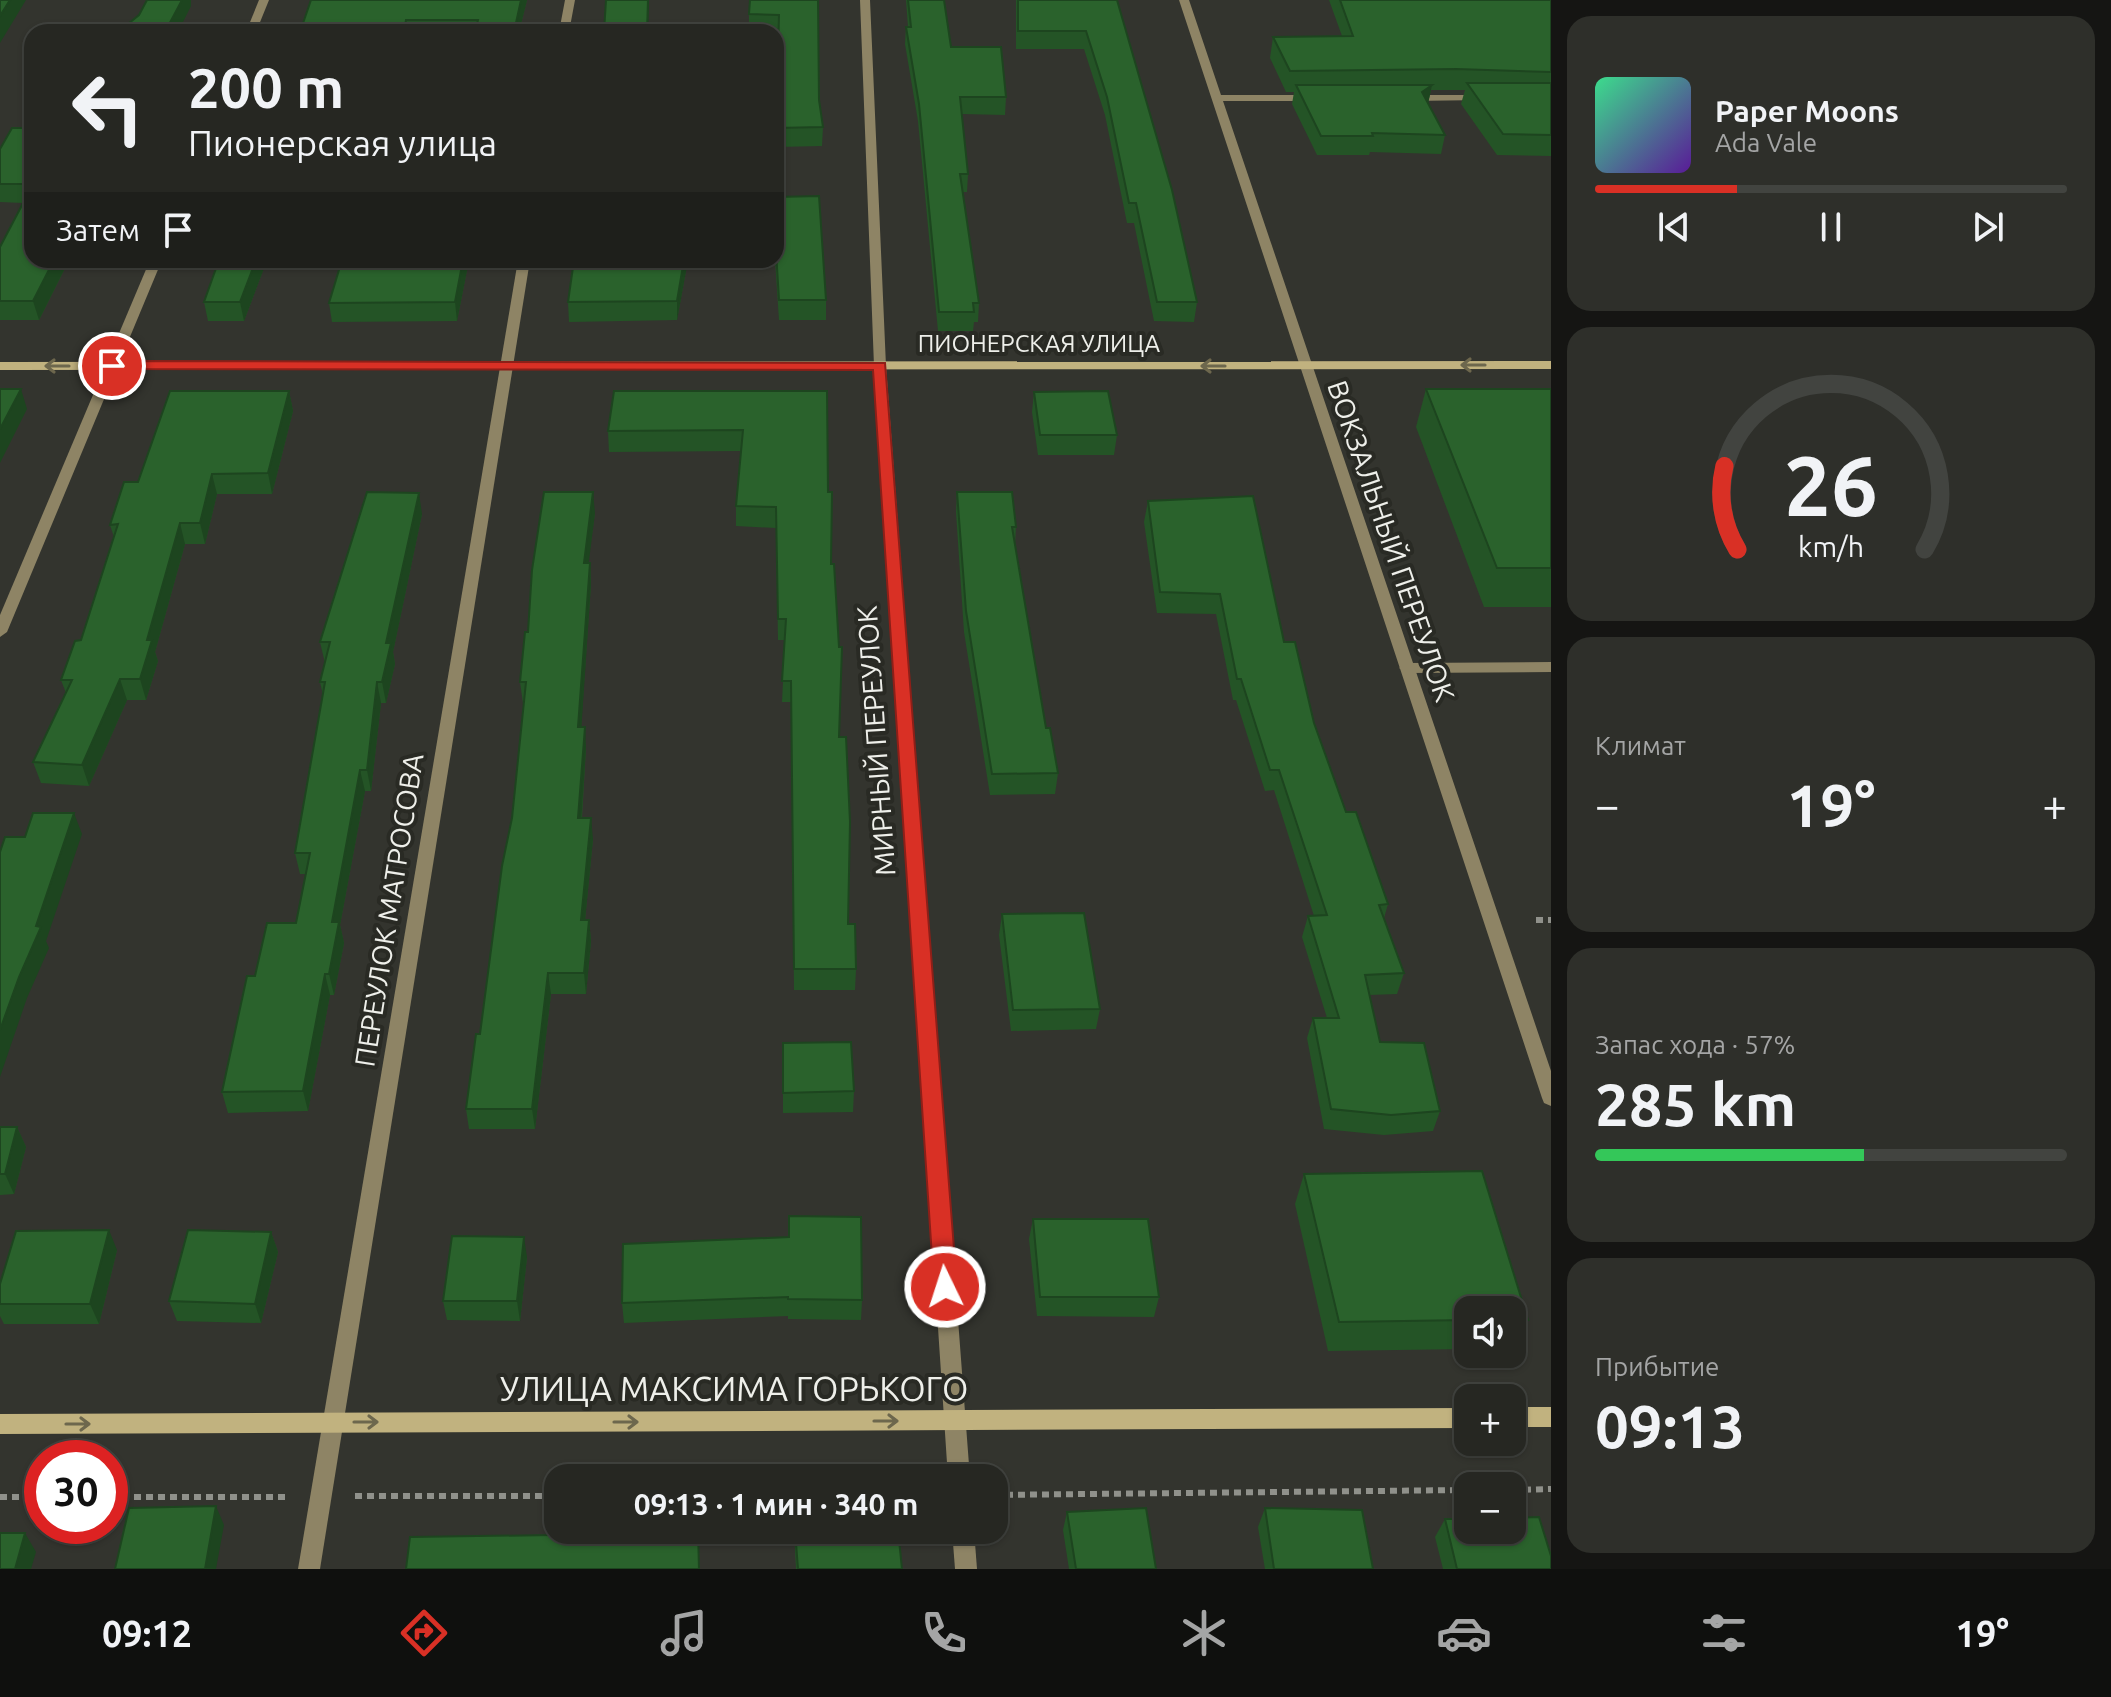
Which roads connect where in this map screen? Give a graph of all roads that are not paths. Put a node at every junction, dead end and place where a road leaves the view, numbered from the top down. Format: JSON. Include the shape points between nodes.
{"nodes":[{"id":1,"x":264,"y":0,"type":"edge"},
{"id":2,"x":570,"y":0,"type":"edge"},
{"id":3,"x":865,"y":0,"type":"edge"},
{"id":4,"x":1184,"y":0,"type":"edge"},
{"id":5,"x":254,"y":24,"type":"edge"},
{"id":6,"x":566,"y":24,"type":"edge"},
{"id":7,"x":1216,"y":98,"type":"junction"},
{"id":8,"x":1332,"y":98,"type":"edge"},
{"id":9,"x":1394,"y":98,"type":"edge"},
{"id":10,"x":1488,"y":98,"type":"edge"},
{"id":11,"x":153,"y":268,"type":"edge"},
{"id":12,"x":523,"y":268,"type":"edge"},
{"id":13,"x":1305,"y":365,"type":"junction"},
{"id":14,"x":1551,"y":365,"type":"edge"},
{"id":15,"x":0,"y":366,"type":"edge"},
{"id":16,"x":112,"y":366,"type":"junction"},
{"id":17,"x":880,"y":366,"type":"junction"},
{"id":18,"x":505,"y":368,"type":"junction"},
{"id":19,"x":0,"y":632,"type":"edge"},
{"id":20,"x":1551,"y":667,"type":"edge"},
{"id":21,"x":1407,"y":668,"type":"junction"},
{"id":22,"x":1551,"y":1098,"type":"edge"},
{"id":23,"x":1526,"y":1417,"type":"edge"},
{"id":24,"x":1551,"y":1417,"type":"edge"},
{"id":25,"x":1454,"y":1418,"type":"edge"},
{"id":26,"x":955,"y":1421,"type":"junction"},
{"id":27,"x":331,"y":1422,"type":"junction"},
{"id":28,"x":0,"y":1424,"type":"edge"},
{"id":29,"x":958,"y":1464,"type":"edge"},
{"id":30,"x":964,"y":1544,"type":"edge"},
{"id":31,"x":309,"y":1569,"type":"edge"},
{"id":32,"x":966,"y":1569,"type":"edge"}],
"edges":[{"from":1,"to":5,"type":"street"},
{"from":2,"to":6,"type":"street"},
{"from":3,"to":17,"type":"street","name":"МИРНЫЙ ПЕРЕУЛОК"},
{"from":4,"to":7,"type":"street","name":"ВОКЗАЛЬНЫЙ ПЕРЕУЛОК"},
{"from":7,"to":8,"type":"street"},
{"from":7,"to":13,"type":"street","name":"ВОКЗАЛЬНЫЙ ПЕРЕУЛОК"},
{"from":9,"to":10,"type":"street"},
{"from":11,"to":16,"type":"street"},
{"from":12,"to":18,"type":"street","name":"ПЕРЕУЛОК МАТРОСОВА"},
{"from":14,"to":13,"type":"street","name":"ПИОНЕРСКАЯ УЛИЦА","one_way":true},
{"from":13,"to":17,"type":"street","name":"ПИОНЕРСКАЯ УЛИЦА","one_way":true},
{"from":13,"to":21,"type":"street","name":"ВОКЗАЛЬНЫЙ ПЕРЕУЛОК"},
{"from":16,"to":15,"type":"street","name":"ПИОНЕРСКАЯ УЛИЦА","one_way":true},
{"from":16,"to":18,"type":"street","name":"ПИОНЕРСКАЯ УЛИЦА"},
{"from":16,"to":19,"type":"street"},
{"from":17,"to":18,"type":"street","name":"ПИОНЕРСКАЯ УЛИЦА"},
{"from":17,"to":26,"type":"street","name":"МИРНЫЙ ПЕРЕУЛОК"},
{"from":18,"to":27,"type":"street","name":"ПЕРЕУЛОК МАТРОСОВА"},
{"from":20,"to":21,"type":"street"},
{"from":21,"to":22,"type":"street","name":"ВОКЗАЛЬНЫЙ ПЕРЕУЛОК"},
{"from":23,"to":24,"type":"street"},
{"from":25,"to":26,"type":"street","name":"УЛИЦА МАКСИМА ГОРЬКОГО"},
{"from":27,"to":26,"type":"street","name":"УЛИЦА МАКСИМА ГОРЬКОГО","one_way":true},
{"from":26,"to":29,"type":"street","name":"МИРНЫЙ ПЕРЕУЛОК"},
{"from":28,"to":27,"type":"street","name":"УЛИЦА МАКСИМА ГОРЬКОГО","one_way":true},
{"from":27,"to":31,"type":"street","name":"ПЕРЕУЛОК МАТРОСОВА"},
{"from":30,"to":32,"type":"street"}]}
